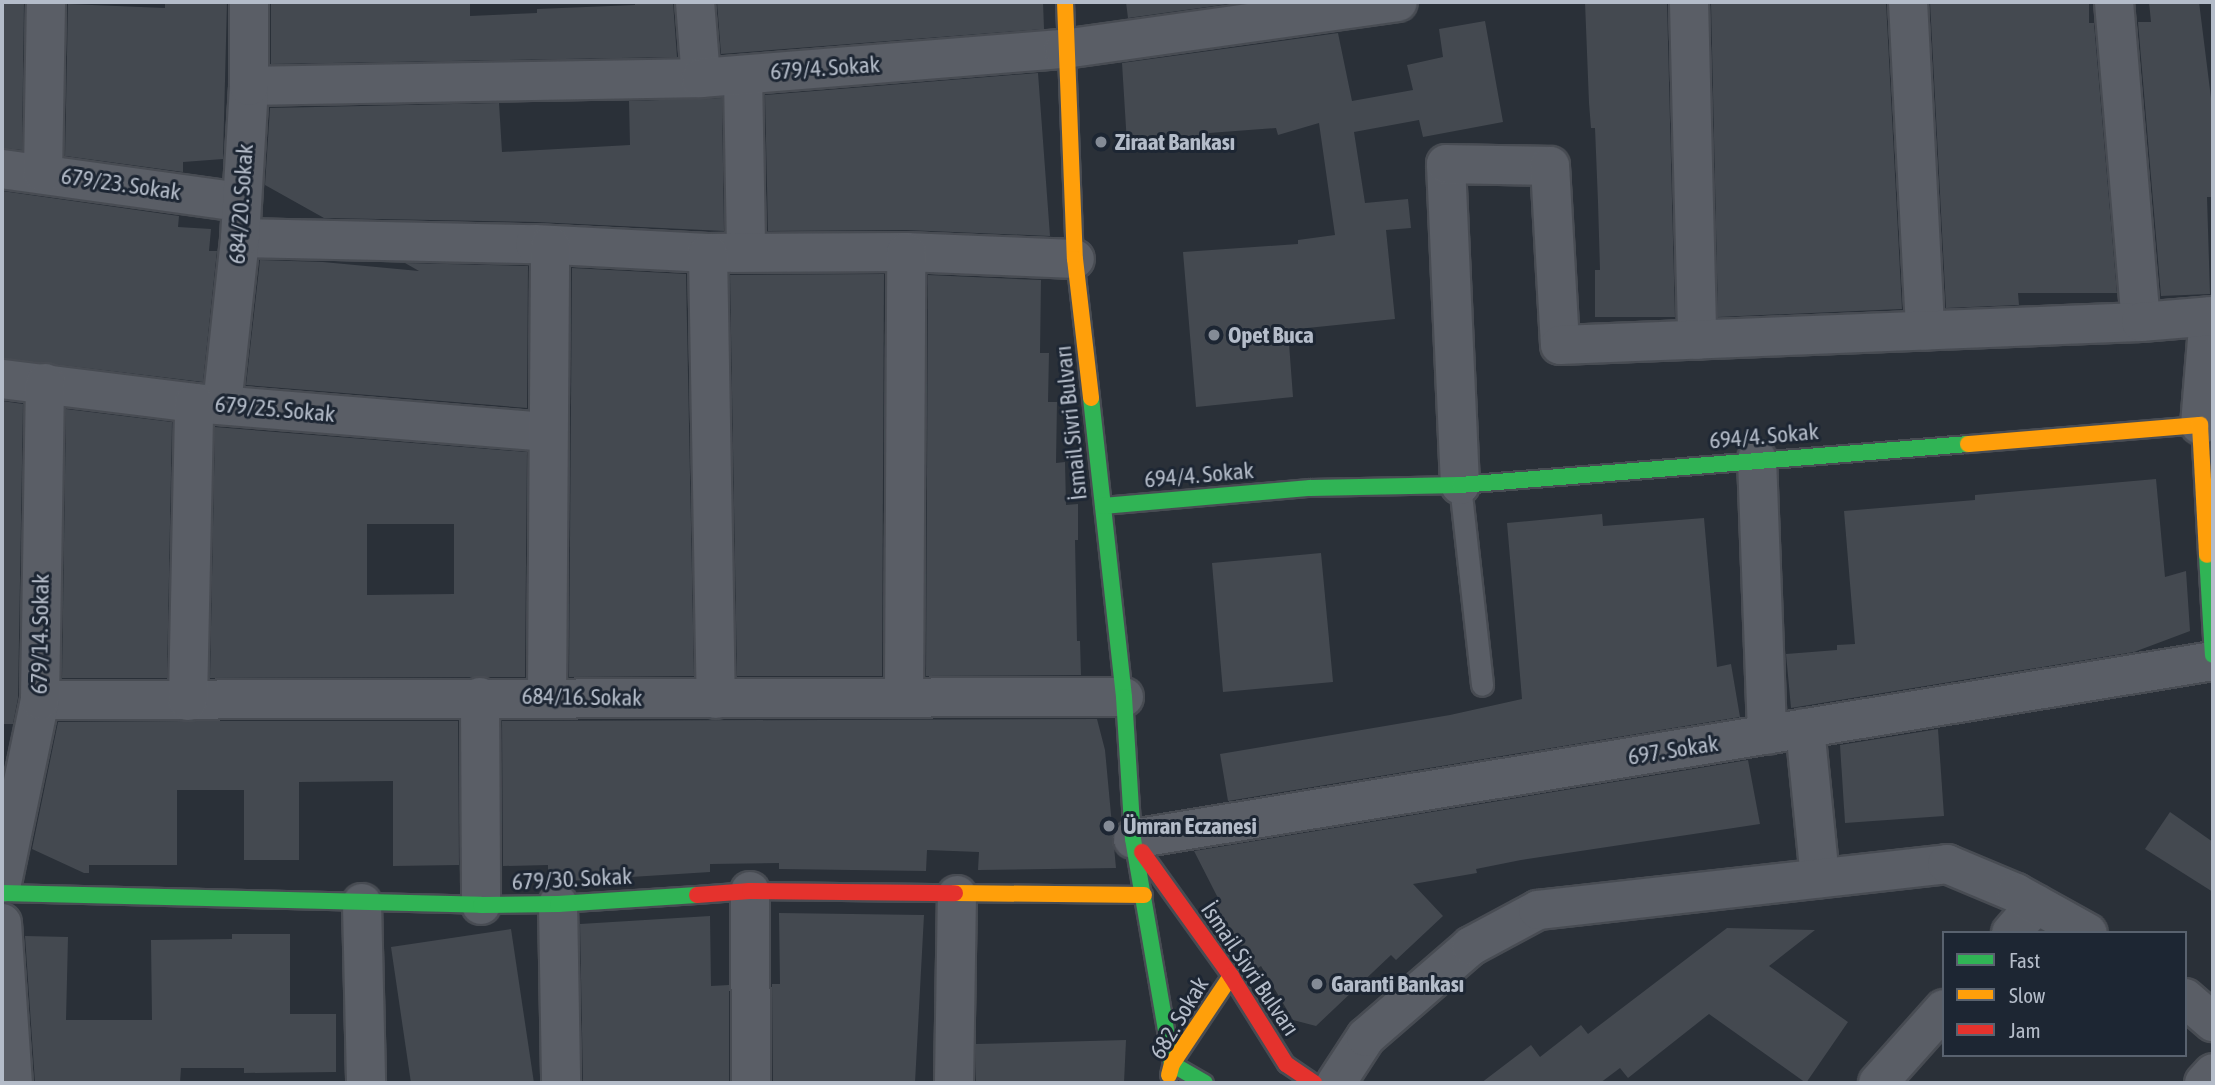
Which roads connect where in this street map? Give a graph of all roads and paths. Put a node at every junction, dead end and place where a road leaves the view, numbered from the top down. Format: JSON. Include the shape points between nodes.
{"nodes":[{"id":1,"x":46,"y":2,"type":"edge"},
{"id":2,"x":248,"y":2,"type":"edge"},
{"id":3,"x":695,"y":2,"type":"edge"},
{"id":4,"x":1065,"y":2,"type":"edge"},
{"id":5,"x":1398,"y":2,"type":"edge"},
{"id":6,"x":1689,"y":2,"type":"edge"},
{"id":7,"x":1908,"y":2,"type":"edge"},
{"id":8,"x":2115,"y":2,"type":"edge"},
{"id":9,"x":1064,"y":50,"type":"junction"},
{"id":10,"x":743,"y":75,"type":"junction"},
{"id":11,"x":701,"y":78,"type":"junction"},
{"id":12,"x":249,"y":86,"type":"junction"},
{"id":13,"x":2,"y":169,"type":"edge"},
{"id":14,"x":43,"y":173,"type":"junction"},
{"id":15,"x":240,"y":220,"type":"junction"},
{"id":16,"x":550,"y":245,"type":"junction"},
{"id":17,"x":906,"y":252,"type":"junction"},
{"id":18,"x":708,"y":253,"type":"junction"},
{"id":19,"x":746,"y":253,"type":"junction"},
{"id":20,"x":1075,"y":259,"type":"junction"},
{"id":21,"x":2211,"y":316,"type":"edge"},
{"id":22,"x":2141,"y":322,"type":"junction"},
{"id":23,"x":1925,"y":331,"type":"junction"},
{"id":24,"x":1697,"y":340,"type":"junction"},
{"id":25,"x":2,"y":379,"type":"edge"},
{"id":26,"x":45,"y":383,"type":"junction"},
{"id":27,"x":208,"y":404,"type":"junction"},
{"id":28,"x":2200,"y":425,"type":"junction"},
{"id":29,"x":548,"y":432,"type":"junction"},
{"id":30,"x":1757,"y":459,"type":"junction"},
{"id":31,"x":1460,"y":485,"type":"junction"},
{"id":32,"x":1103,"y":506,"type":"junction"},
{"id":33,"x":2213,"y":655,"type":"edge"},
{"id":34,"x":2213,"y":661,"type":"edge"},
{"id":35,"x":1482,"y":685,"type":"dead end"},
{"id":36,"x":547,"y":696,"type":"junction"},
{"id":37,"x":1124,"y":696,"type":"junction"},
{"id":38,"x":480,"y":697,"type":"junction"},
{"id":39,"x":904,"y":698,"type":"junction"},
{"id":40,"x":716,"y":699,"type":"junction"},
{"id":41,"x":40,"y":700,"type":"junction"},
{"id":42,"x":188,"y":701,"type":"junction"},
{"id":43,"x":1805,"y":728,"type":"junction"},
{"id":44,"x":1767,"y":735,"type":"junction"},
{"id":45,"x":1133,"y":839,"type":"junction"},
{"id":46,"x":1819,"y":878,"type":"junction"},
{"id":47,"x":2,"y":883,"type":"edge"},
{"id":48,"x":750,"y":891,"type":"junction"},
{"id":49,"x":2,"y":893,"type":"edge"},
{"id":50,"x":957,"y":895,"type":"junction"},
{"id":51,"x":1144,"y":895,"type":"junction"},
{"id":52,"x":362,"y":903,"type":"junction"},
{"id":53,"x":558,"y":904,"type":"junction"},
{"id":54,"x":2036,"y":904,"type":"junction"},
{"id":55,"x":481,"y":905,"type":"junction"},
{"id":56,"x":2,"y":923,"type":"edge"},
{"id":57,"x":2013,"y":931,"type":"edge"},
{"id":58,"x":2084,"y":931,"type":"edge"},
{"id":59,"x":1231,"y":976,"type":"junction"},
{"id":60,"x":2187,"y":1000,"type":"edge"},
{"id":61,"x":5,"y":1009,"type":"edge"},
{"id":62,"x":1942,"y":1011,"type":"edge"},
{"id":63,"x":2213,"y":1022,"type":"edge"},
{"id":64,"x":1172,"y":1064,"type":"junction"},
{"id":65,"x":2213,"y":1073,"type":"edge"},
{"id":66,"x":13,"y":1083,"type":"edge"},
{"id":67,"x":366,"y":1083,"type":"edge"},
{"id":68,"x":561,"y":1083,"type":"edge"},
{"id":69,"x":751,"y":1083,"type":"edge"},
{"id":70,"x":954,"y":1083,"type":"edge"},
{"id":71,"x":1167,"y":1083,"type":"edge"},
{"id":72,"x":1206,"y":1083,"type":"edge"},
{"id":73,"x":1314,"y":1083,"type":"edge"},
{"id":74,"x":1336,"y":1083,"type":"edge"},
{"id":75,"x":1878,"y":1083,"type":"edge"},
{"id":76,"x":2204,"y":1083,"type":"edge"}],
"edges":[{"from":1,"to":14,"type":"street"},
{"from":2,"to":12,"type":"street","name":"684/20. Sokak"},
{"from":3,"to":11,"type":"street"},
{"from":4,"to":9,"type":"street","name":"İsmail Sivri Bulvarı"},
{"from":5,"to":9,"type":"street","name":"679/4. Sokak"},
{"from":6,"to":24,"type":"street"},
{"from":7,"to":23,"type":"street"},
{"from":8,"to":22,"type":"street"},
{"from":9,"to":10,"type":"street","name":"679/4. Sokak"},
{"from":9,"to":20,"type":"street","name":"İsmail Sivri Bulvarı"},
{"from":10,"to":11,"type":"street","name":"679/4. Sokak"},
{"from":10,"to":19,"type":"street"},
{"from":11,"to":12,"type":"street","name":"679/4. Sokak"},
{"from":12,"to":15,"type":"street","name":"684/20. Sokak"},
{"from":13,"to":14,"type":"street","name":"679/23. Sokak"},
{"from":14,"to":15,"type":"street","name":"679/23. Sokak"},
{"from":15,"to":16,"type":"street","name":"679/23. Sokak"},
{"from":15,"to":27,"type":"street","name":"684/20. Sokak"},
{"from":16,"to":18,"type":"street","name":"679/23. Sokak"},
{"from":16,"to":29,"type":"street"},
{"from":17,"to":19,"type":"street","name":"679/23. Sokak"},
{"from":17,"to":20,"type":"street","name":"679/23. Sokak"},
{"from":17,"to":39,"type":"street"},
{"from":18,"to":19,"type":"street","name":"679/23. Sokak"},
{"from":18,"to":40,"type":"street"},
{"from":20,"to":32,"type":"street","name":"İsmail Sivri Bulvarı"},
{"from":21,"to":22,"type":"street"},
{"from":21,"to":28,"type":"street"},
{"from":22,"to":23,"type":"street"},
{"from":23,"to":24,"type":"street"},
{"from":24,"to":31,"type":"street","via":[[1560,345],[1550,166],[1446,164]]},
{"from":25,"to":26,"type":"street","name":"679/25. Sokak"},
{"from":26,"to":27,"type":"street","name":"679/25. Sokak"},
{"from":26,"to":41,"type":"street","name":"679/14. Sokak"},
{"from":27,"to":29,"type":"street","name":"679/25. Sokak"},
{"from":27,"to":42,"type":"street","name":"684/20. Sokak"},
{"from":28,"to":30,"type":"street","name":"694/4. Sokak"},
{"from":28,"to":33,"type":"street"},
{"from":29,"to":36,"type":"street"},
{"from":30,"to":31,"type":"street","name":"694/4. Sokak"},
{"from":30,"to":44,"type":"street"},
{"from":31,"to":32,"type":"street","name":"694/4. Sokak","via":[[1310,488]]},
{"from":31,"to":35,"type":"lane"},
{"from":32,"to":37,"type":"street","name":"İsmail Sivri Bulvarı"},
{"from":34,"to":43,"type":"street","name":"697. Sokak"},
{"from":36,"to":38,"type":"street","name":"684/16. Sokak"},
{"from":36,"to":40,"type":"street","name":"684/16. Sokak"},
{"from":37,"to":39,"type":"street","name":"684/16. Sokak"},
{"from":37,"to":45,"type":"street","name":"İsmail Sivri Bulvarı"},
{"from":38,"to":42,"type":"street","name":"684/16. Sokak"},
{"from":38,"to":55,"type":"street"},
{"from":39,"to":40,"type":"street","name":"684/16. Sokak"},
{"from":41,"to":42,"type":"street","name":"684/16. Sokak"},
{"from":41,"to":47,"type":"street","name":"679/14. Sokak"},
{"from":43,"to":44,"type":"street","name":"697. Sokak"},
{"from":43,"to":46,"type":"street"},
{"from":44,"to":45,"type":"street","name":"697. Sokak"},
{"from":45,"to":51,"type":"street","name":"İsmail Sivri Bulvarı"},
{"from":45,"to":59,"type":"street","name":"İsmail Sivri Bulvarı"},
{"from":46,"to":54,"type":"street","via":[[1947,864]]},
{"from":46,"to":74,"type":"street","via":[[1538,910],[1471,946],[1366,1037]]},
{"from":48,"to":50,"type":"street","name":"679/30. Sokak"},
{"from":48,"to":53,"type":"street","name":"679/30. Sokak"},
{"from":48,"to":69,"type":"street"},
{"from":49,"to":52,"type":"street","name":"679/30. Sokak"},
{"from":50,"to":51,"type":"street","name":"679/30. Sokak"},
{"from":50,"to":70,"type":"street"},
{"from":51,"to":64,"type":"street","name":"İsmail Sivri Bulvarı"},
{"from":52,"to":55,"type":"street","name":"679/30. Sokak"},
{"from":52,"to":67,"type":"street"},
{"from":53,"to":55,"type":"street","name":"679/30. Sokak"},
{"from":53,"to":68,"type":"street"},
{"from":54,"to":57,"type":"street"},
{"from":54,"to":58,"type":"street"},
{"from":56,"to":61,"type":"street"},
{"from":59,"to":64,"type":"street","name":"682. Sokak"},
{"from":59,"to":73,"type":"street","name":"İsmail Sivri Bulvarı","via":[[1286,1064]]},
{"from":60,"to":63,"type":"street"},
{"from":61,"to":66,"type":"street"},
{"from":62,"to":75,"type":"street"},
{"from":64,"to":71,"type":"street","name":"682. Sokak"},
{"from":64,"to":72,"type":"street"},
{"from":65,"to":76,"type":"street"}]}
